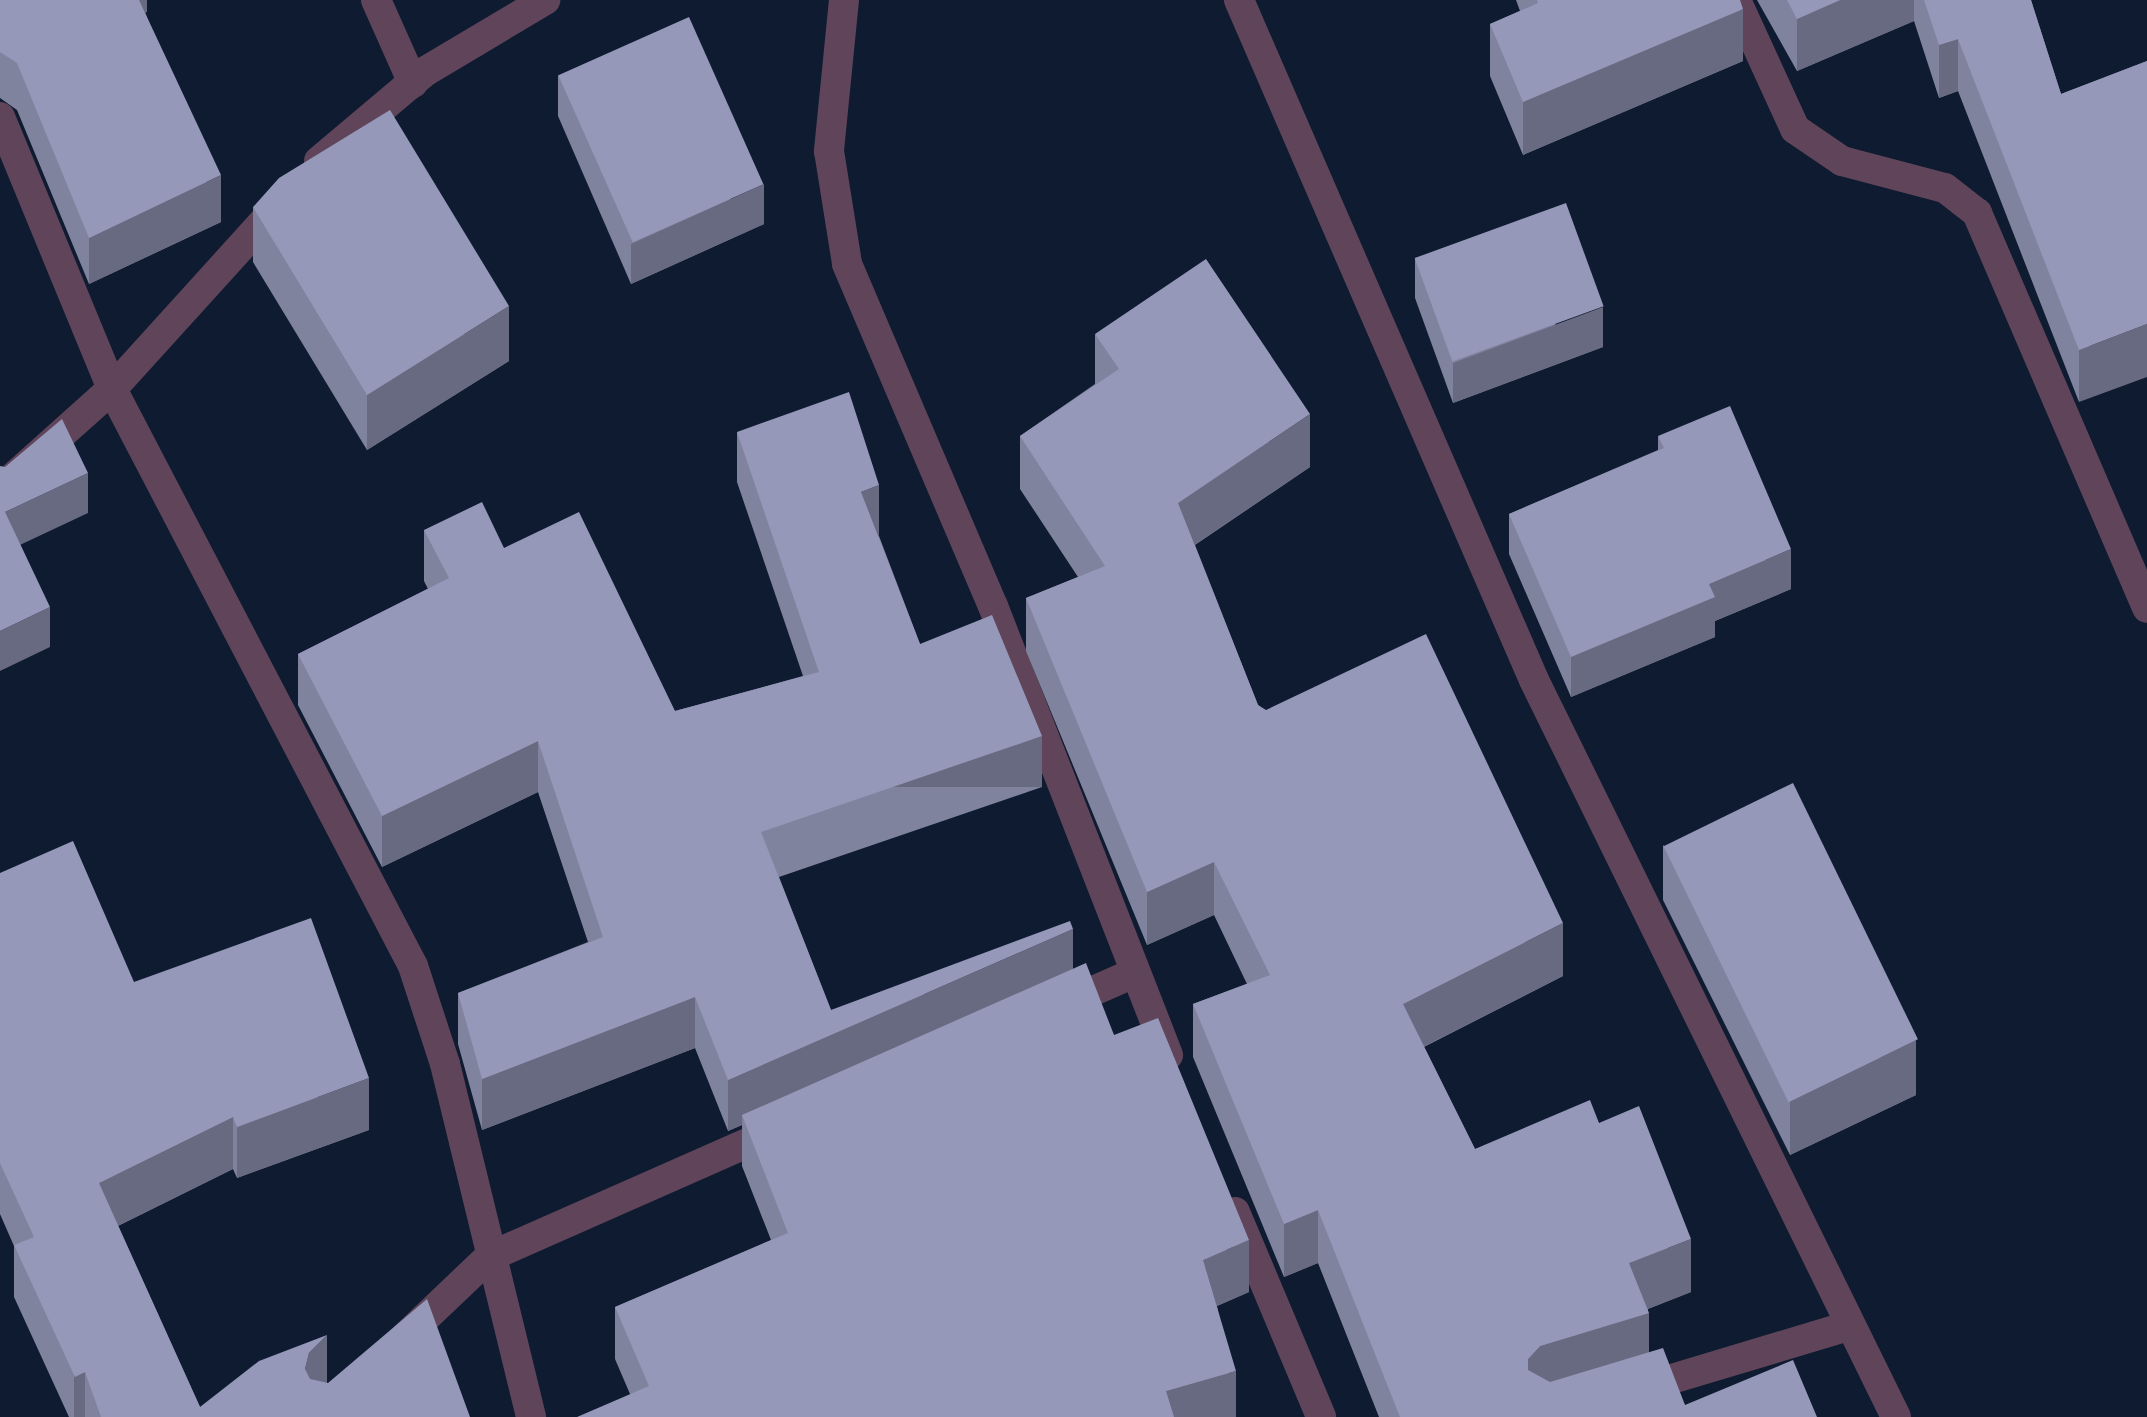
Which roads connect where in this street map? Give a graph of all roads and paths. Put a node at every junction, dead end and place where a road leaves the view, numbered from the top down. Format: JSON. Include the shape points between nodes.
{"nodes":[{"id":1,"x":376,"y":0,"type":"edge"},
{"id":2,"x":546,"y":0,"type":"edge"},
{"id":3,"x":844,"y":0,"type":"edge"},
{"id":4,"x":1239,"y":0,"type":"edge"},
{"id":5,"x":1736,"y":0,"type":"edge"},
{"id":6,"x":413,"y":82,"type":"junction"},
{"id":7,"x":0,"y":118,"type":"edge"},
{"id":8,"x":112,"y":389,"type":"junction"},
{"id":9,"x":0,"y":489,"type":"edge"},
{"id":10,"x":2147,"y":608,"type":"edge"},
{"id":11,"x":1134,"y":973,"type":"junction"},
{"id":12,"x":1026,"y":1020,"type":"edge"},
{"id":13,"x":1179,"y":1080,"type":"edge"},
{"id":14,"x":811,"y":1115,"type":"edge"},
{"id":15,"x":1224,"y":1186,"type":"edge"},
{"id":16,"x":489,"y":1257,"type":"junction"},
{"id":17,"x":1849,"y":1326,"type":"junction"},
{"id":18,"x":378,"y":1364,"type":"edge"},
{"id":19,"x":1602,"y":1400,"type":"edge"},
{"id":20,"x":531,"y":1417,"type":"edge"},
{"id":21,"x":1321,"y":1417,"type":"edge"},
{"id":22,"x":1896,"y":1417,"type":"edge"}],
"edges":[{"from":1,"to":6,"type":"street"},
{"from":2,"to":6,"type":"street"},
{"from":3,"to":11,"type":"street","via":[[829,151],[847,264],[992,606]]},
{"from":4,"to":17,"type":"street","via":[[1534,680]]},
{"from":5,"to":10,"type":"street","via":[[1795,130],[1842,161],[1945,188],[1977,213]]},
{"from":6,"to":8,"type":"street","via":[[323,156]]},
{"from":7,"to":8,"type":"street"},
{"from":8,"to":9,"type":"street"},
{"from":8,"to":16,"type":"street","via":[[413,966],[445,1064]]},
{"from":11,"to":12,"type":"street"},
{"from":11,"to":13,"type":"street"},
{"from":14,"to":16,"type":"street"},
{"from":15,"to":21,"type":"street"},
{"from":16,"to":18,"type":"street"},
{"from":16,"to":20,"type":"street"},
{"from":17,"to":19,"type":"street"},
{"from":17,"to":22,"type":"street"}]}
